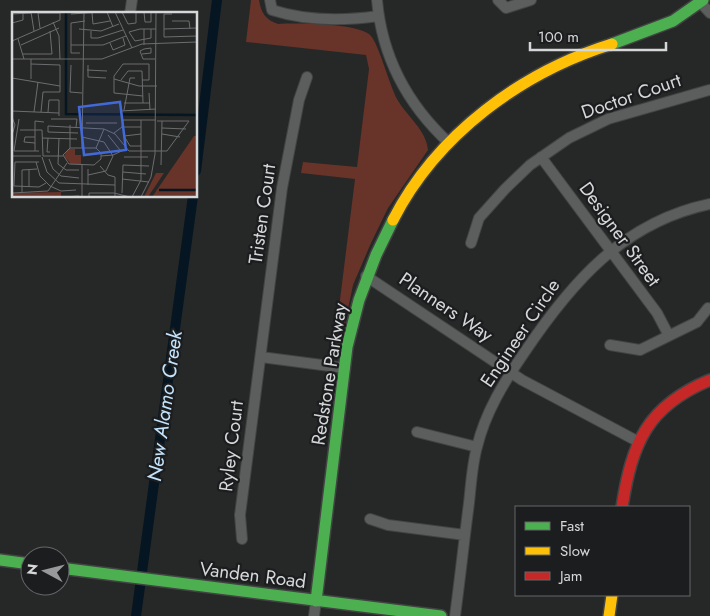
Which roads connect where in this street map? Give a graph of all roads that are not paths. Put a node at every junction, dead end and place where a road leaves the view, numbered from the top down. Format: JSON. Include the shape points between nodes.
{"nodes":[{"id":1,"x":270,"y":0,"type":"edge"},
{"id":2,"x":377,"y":0,"type":"edge"},
{"id":3,"x":498,"y":0,"type":"edge"},
{"id":4,"x":531,"y":0,"type":"edge"},
{"id":5,"x":702,"y":1,"type":"edge"},
{"id":6,"x":710,"y":12,"type":"edge"},
{"id":7,"x":378,"y":16,"type":"junction"},
{"id":8,"x":307,"y":77,"type":"dead end"},
{"id":9,"x":709,"y":90,"type":"dead end"},
{"id":10,"x":449,"y":144,"type":"junction"},
{"id":11,"x":541,"y":157,"type":"junction"},
{"id":12,"x":710,"y":204,"type":"edge"},
{"id":13,"x":471,"y":243,"type":"dead end"},
{"id":14,"x":610,"y":251,"type":"junction"},
{"id":15,"x":366,"y":276,"type":"junction"},
{"id":16,"x":708,"y":308,"type":"dead end"},
{"id":17,"x":668,"y":334,"type":"junction"},
{"id":18,"x":610,"y":345,"type":"dead end"},
{"id":19,"x":260,"y":357,"type":"junction"},
{"id":20,"x":345,"y":368,"type":"junction"},
{"id":21,"x":510,"y":372,"type":"junction"},
{"id":22,"x":710,"y":380,"type":"edge"},
{"id":23,"x":417,"y":432,"type":"dead end"},
{"id":24,"x":637,"y":441,"type":"junction"},
{"id":25,"x":476,"y":447,"type":"junction"},
{"id":26,"x":622,"y":506,"type":"edge"},
{"id":27,"x":370,"y":519,"type":"dead end"},
{"id":28,"x":465,"y":535,"type":"junction"},
{"id":29,"x":242,"y":539,"type":"dead end"},
{"id":30,"x":0,"y":560,"type":"edge"},
{"id":31,"x":20,"y":563,"type":"edge"},
{"id":32,"x":70,"y":569,"type":"edge"},
{"id":33,"x":612,"y":596,"type":"edge"},
{"id":34,"x":316,"y":601,"type":"junction"},
{"id":35,"x":314,"y":616,"type":"edge"},
{"id":36,"x":441,"y":616,"type":"edge"},
{"id":37,"x":455,"y":616,"type":"edge"},
{"id":38,"x":609,"y":616,"type":"edge"}],
"edges":[{"from":1,"to":7,"type":"street","via":[[272,10],[285,14],[349,20]]},
{"from":2,"to":7,"type":"street"},
{"from":3,"to":4,"type":"street","via":[[506,8]]},
{"from":5,"to":6,"type":"street"},
{"from":5,"to":10,"type":"street","name":"Redstone Parkway","via":[[666,26],[580,55],[541,73],[490,106]]},
{"from":7,"to":10,"type":"street","via":[[389,57],[404,89],[422,116]]},
{"from":8,"to":19,"type":"street","name":"Tristen Court","via":[[299,100],[282,188]]},
{"from":9,"to":11,"type":"street","name":"Doctor Court","via":[[608,119],[569,138]]},
{"from":10,"to":15,"type":"street","name":"Redstone Parkway","via":[[401,204],[381,239]]},
{"from":11,"to":13,"type":"street","name":"Doctor Court","via":[[505,188],[479,218]]},
{"from":11,"to":14,"type":"street","name":"Designer Street"},
{"from":12,"to":14,"type":"street","name":"Engineer Circle","via":[[659,220]]},
{"from":14,"to":17,"type":"street","name":"Designer Street","via":[[657,313]]},
{"from":14,"to":21,"type":"street","name":"Engineer Circle","via":[[577,281]]},
{"from":15,"to":20,"type":"street","name":"Redstone Parkway","via":[[352,320]]},
{"from":15,"to":21,"type":"street","name":"Planners Way"},
{"from":16,"to":17,"type":"street","via":[[697,322]]},
{"from":17,"to":18,"type":"street","via":[[640,350]]},
{"from":19,"to":20,"type":"street"},
{"from":19,"to":29,"type":"street","name":"Ryley Court","via":[[240,515]]},
{"from":20,"to":34,"type":"street","name":"Redstone Parkway"},
{"from":21,"to":24,"type":"street","name":"Planners Way"},
{"from":21,"to":25,"type":"street","name":"Engineer Circle","via":[[495,399]]},
{"from":22,"to":24,"type":"street","via":[[689,389],[666,405]]},
{"from":23,"to":25,"type":"street"},
{"from":24,"to":26,"type":"street","via":[[628,465]]},
{"from":25,"to":28,"type":"street","name":"Engineer Circle"},
{"from":27,"to":28,"type":"street","via":[[388,525]]},
{"from":28,"to":37,"type":"street","name":"Engineer Circle"},
{"from":30,"to":31,"type":"street"},
{"from":32,"to":34,"type":"street","name":"Vanden Road"},
{"from":33,"to":38,"type":"street"},
{"from":34,"to":35,"type":"street"},
{"from":34,"to":36,"type":"street","name":"Vanden Road"}]}
